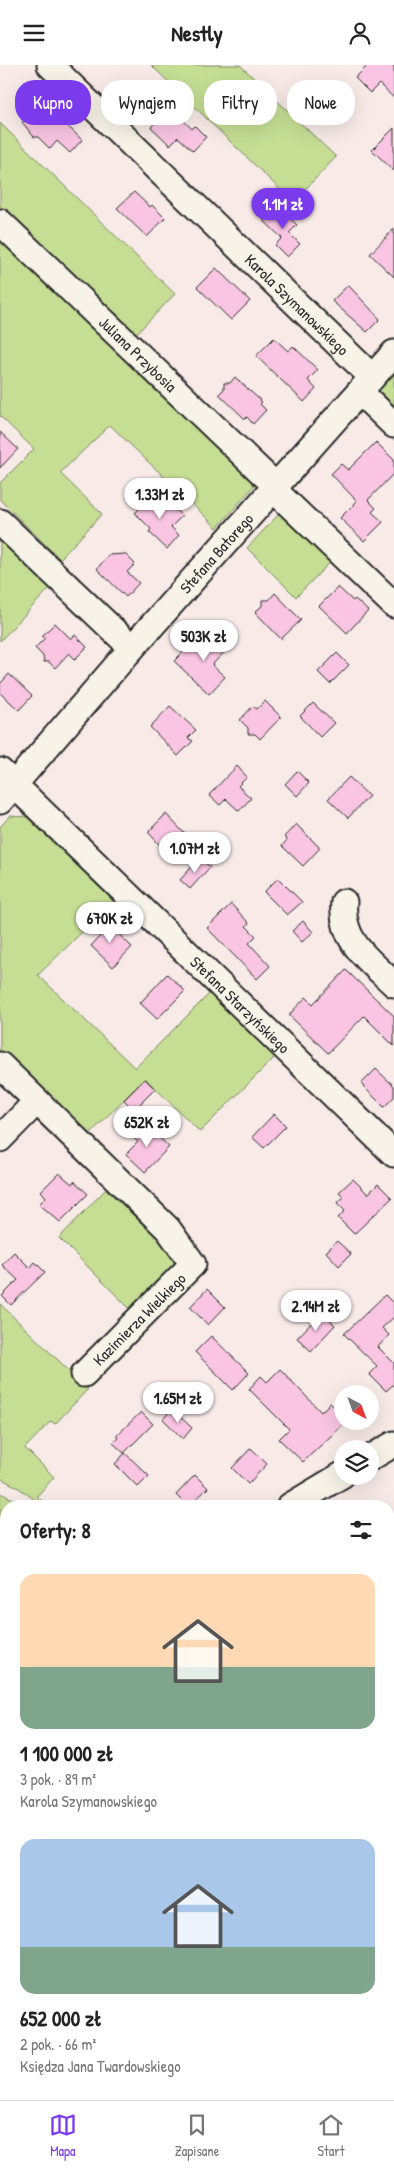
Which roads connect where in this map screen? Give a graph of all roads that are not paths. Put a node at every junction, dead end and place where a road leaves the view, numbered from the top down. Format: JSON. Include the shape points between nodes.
{"nodes":[{"id":1,"x":50,"y":65,"type":"edge"},
{"id":2,"x":0,"y":222,"type":"edge"},
{"id":3,"x":394,"y":353,"type":"edge"},
{"id":4,"x":366,"y":384,"type":"junction"},
{"id":5,"x":394,"y":425,"type":"edge"},
{"id":6,"x":274,"y":488,"type":"junction"},
{"id":7,"x":0,"y":522,"type":"edge"},
{"id":8,"x":394,"y":605,"type":"edge"},
{"id":9,"x":132,"y":648,"type":"junction"},
{"id":10,"x":5,"y":785,"type":"edge"},
{"id":11,"x":344,"y":902,"type":"dead end"},
{"id":12,"x":394,"y":984,"type":"edge"},
{"id":13,"x":0,"y":1065,"type":"edge"},
{"id":14,"x":37,"y":1101,"type":"junction"},
{"id":15,"x":0,"y":1139,"type":"edge"},
{"id":16,"x":394,"y":1155,"type":"edge"},
{"id":17,"x":84,"y":1374,"type":"dead end"},
{"id":18,"x":394,"y":1443,"type":"edge"},
{"id":19,"x":379,"y":1452,"type":"edge"},
{"id":20,"x":334,"y":1480,"type":"edge"},
{"id":21,"x":300,"y":1500,"type":"edge"}],
"edges":[{"from":1,"to":4,"type":"street","name":"Karola Szymanowskiego"},
{"from":2,"to":6,"type":"street","name":"Juliana Przybosia"},
{"from":3,"to":4,"type":"street","name":"Stefana Batorego"},
{"from":4,"to":5,"type":"street","name":"Karola Szymanowskiego"},
{"from":4,"to":6,"type":"street","name":"Stefana Batorego"},
{"from":6,"to":8,"type":"street","name":"Juliana Przybosia"},
{"from":6,"to":9,"type":"street","name":"Stefana Batorego"},
{"from":7,"to":9,"type":"street"},
{"from":9,"to":10,"type":"street","name":"Stefana Batorego"},
{"from":10,"to":16,"type":"street","name":"Stefana Starzyńskiego"},
{"from":11,"to":12,"type":"street","via":[[342,918],[355,946]]},
{"from":13,"to":14,"type":"street"},
{"from":14,"to":15,"type":"street"},
{"from":14,"to":17,"type":"street","name":"Kazimierza Wielkiego","via":[[168,1229],[193,1264]]},
{"from":18,"to":19,"type":"street"},
{"from":20,"to":21,"type":"street"}]}
